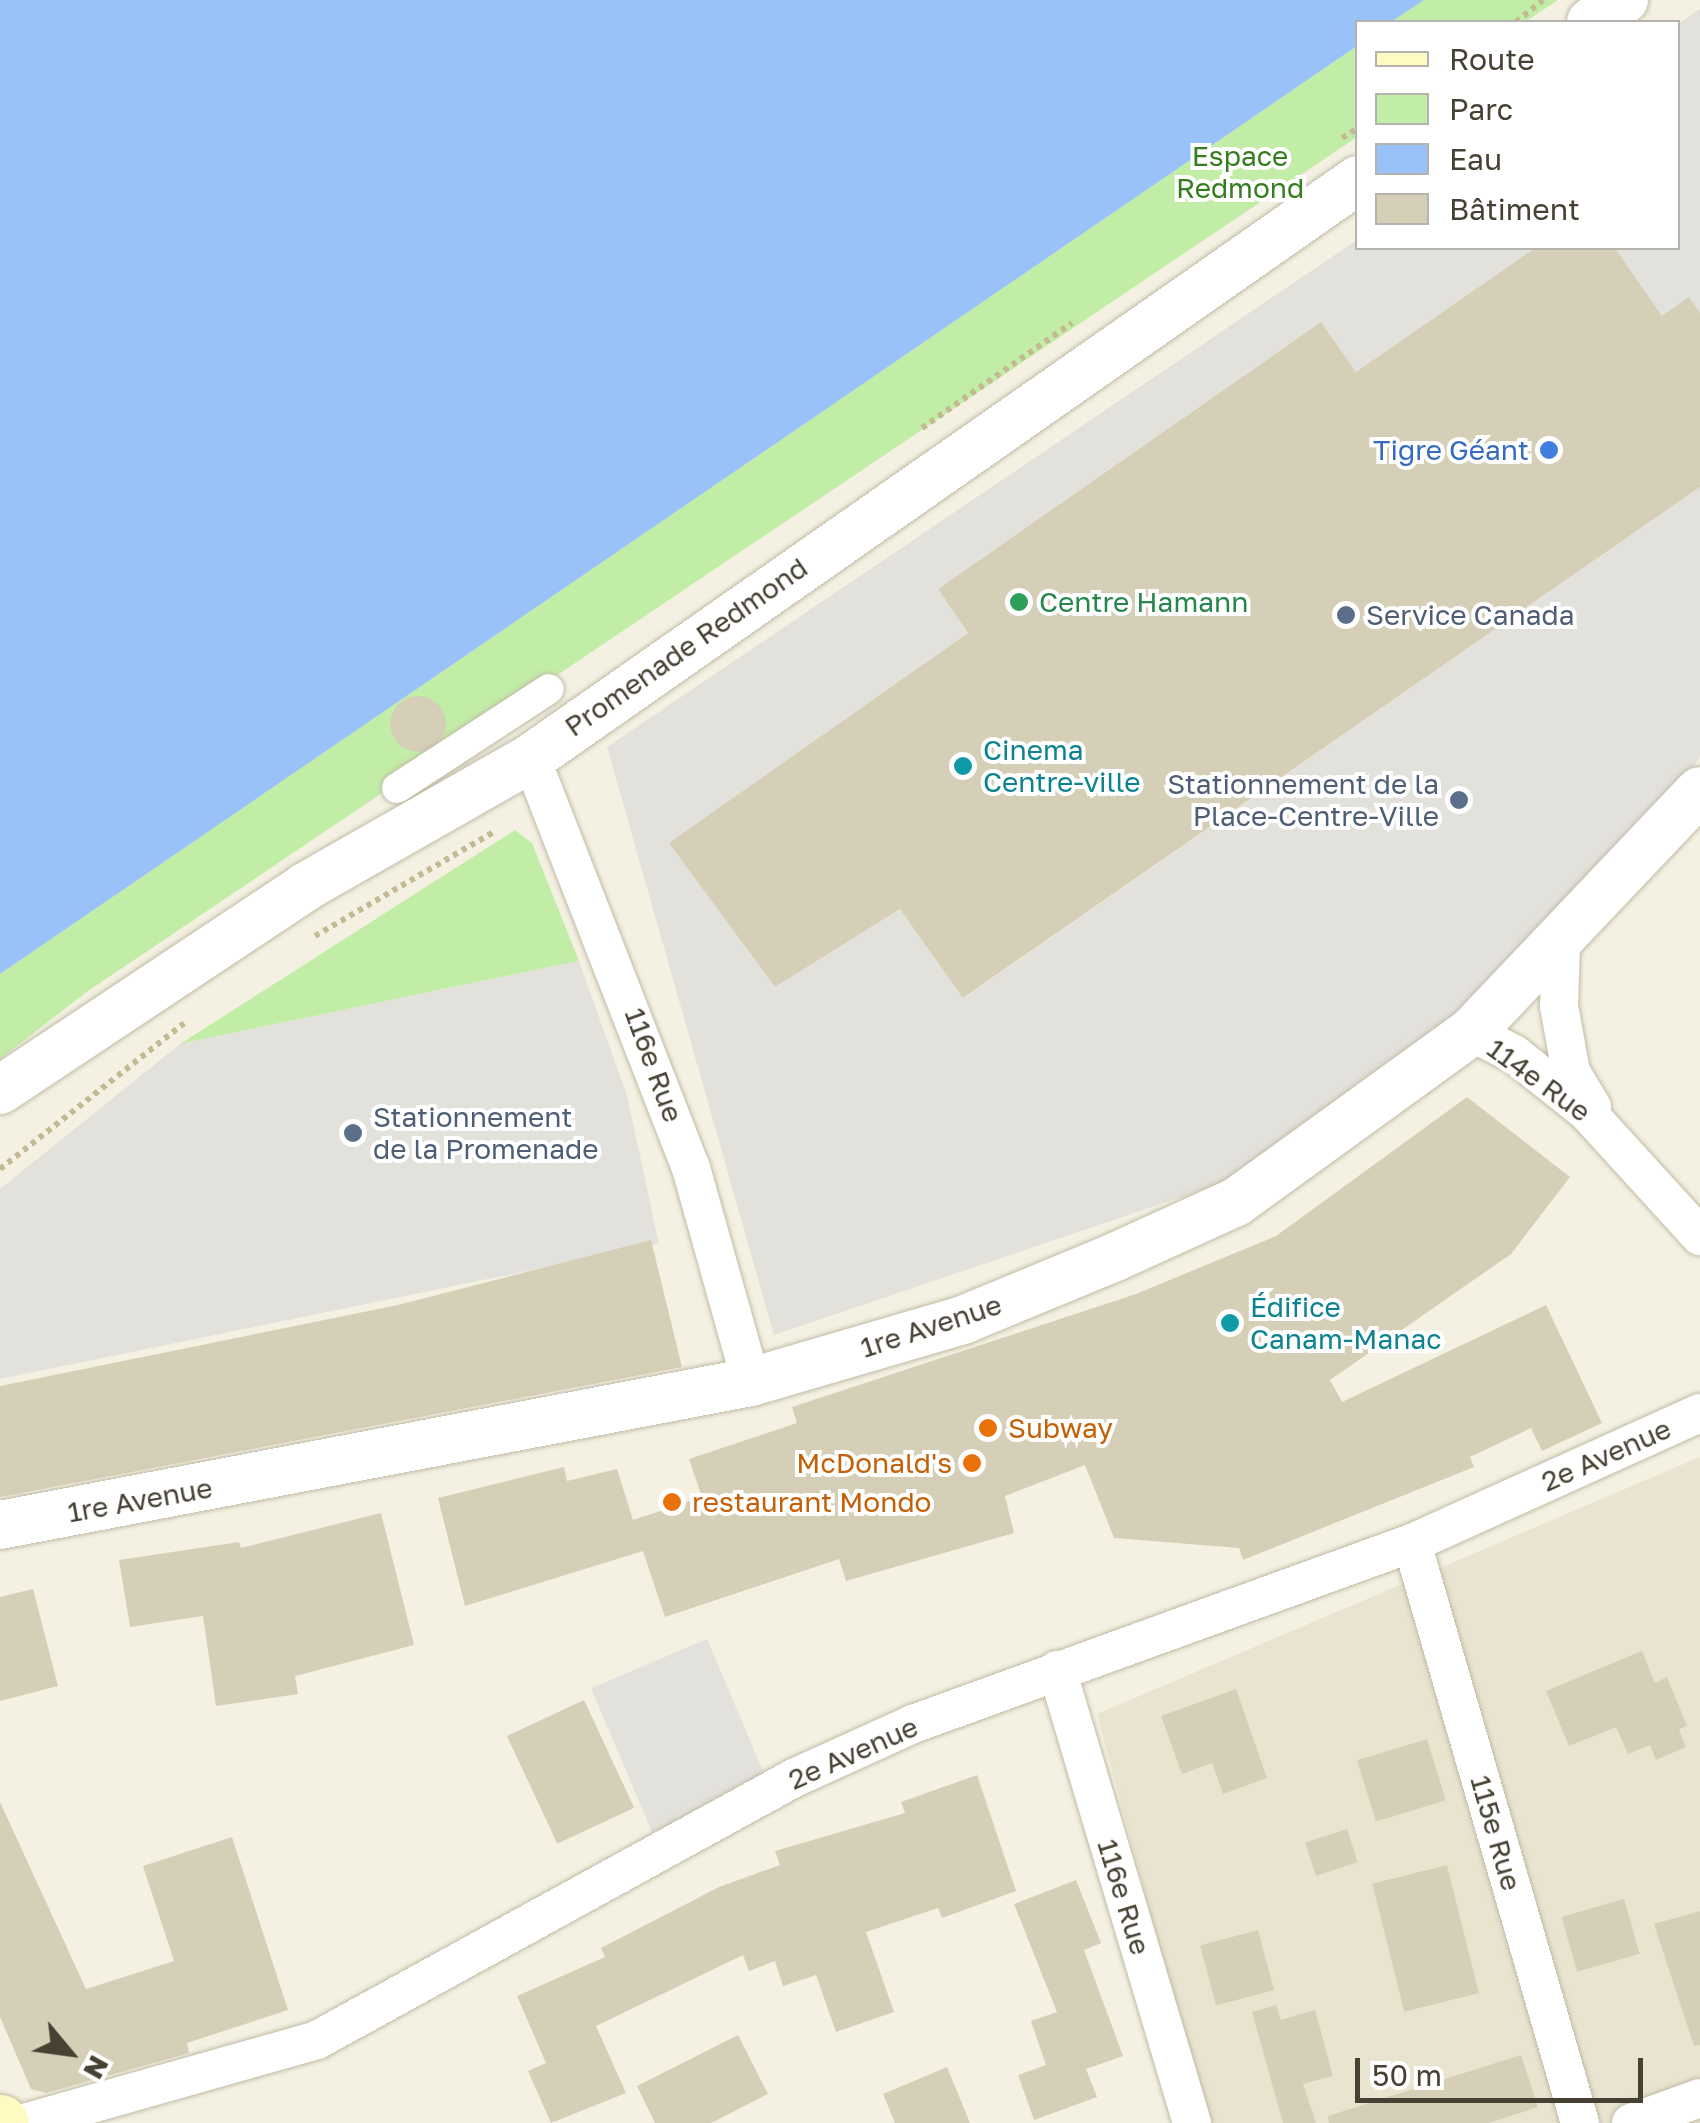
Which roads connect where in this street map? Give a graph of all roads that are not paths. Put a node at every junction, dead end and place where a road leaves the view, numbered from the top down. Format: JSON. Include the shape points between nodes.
{"nodes":[{"id":1,"x":1624,"y":0,"type":"edge"},
{"id":2,"x":1594,"y":20,"type":"edge"},
{"id":3,"x":1355,"y":182,"type":"edge"},
{"id":4,"x":549,"y":689,"type":"dead end"},
{"id":5,"x":530,"y":758,"type":"junction"},
{"id":6,"x":397,"y":788,"type":"dead end"},
{"id":7,"x":1700,"y":791,"type":"edge"},
{"id":8,"x":1561,"y":944,"type":"junction"},
{"id":9,"x":1470,"y":1032,"type":"junction"},
{"id":10,"x":0,"y":1090,"type":"edge"},
{"id":11,"x":1606,"y":1130,"type":"junction"},
{"id":12,"x":1700,"y":1236,"type":"edge"},
{"id":13,"x":751,"y":1382,"type":"junction"},
{"id":14,"x":1698,"y":1422,"type":"edge"},
{"id":15,"x":0,"y":1525,"type":"edge"},
{"id":16,"x":1412,"y":1542,"type":"junction"},
{"id":17,"x":1057,"y":1670,"type":"junction"},
{"id":18,"x":1700,"y":2098,"type":"edge"},
{"id":19,"x":24,"y":2123,"type":"edge"},
{"id":20,"x":1192,"y":2123,"type":"edge"},
{"id":21,"x":1580,"y":2123,"type":"edge"},
{"id":22,"x":1631,"y":2123,"type":"edge"}],
"edges":[{"from":1,"to":2,"type":"street"},
{"from":3,"to":5,"type":"street","name":"Promenade Redmond"},
{"from":4,"to":6,"type":"street"},
{"from":5,"to":10,"type":"street","name":"Promenade Redmond","via":[[305,887]]},
{"from":5,"to":13,"type":"street","name":"116e Rue","via":[[692,1168]]},
{"from":7,"to":8,"type":"street","name":"1re Avenue"},
{"from":8,"to":9,"type":"street","name":"1re Avenue"},
{"from":8,"to":11,"type":"street","name":"114e Rue","via":[[1558,1006],[1572,1072]]},
{"from":9,"to":11,"type":"street","name":"114e Rue","via":[[1514,1054]]},
{"from":9,"to":13,"type":"street","name":"1re Avenue","via":[[1236,1202],[963,1320]]},
{"from":11,"to":12,"type":"street","name":"114e Rue"},
{"from":13,"to":15,"type":"street","name":"1re Avenue"},
{"from":14,"to":16,"type":"street","name":"2e Avenue"},
{"from":16,"to":17,"type":"street","name":"2e Avenue"},
{"from":16,"to":21,"type":"street","name":"115e Rue"},
{"from":17,"to":19,"type":"street","name":"2e Avenue","via":[[794,1778],[317,2040]]},
{"from":17,"to":20,"type":"street","name":"116e Rue"},
{"from":18,"to":22,"type":"street"}]}
